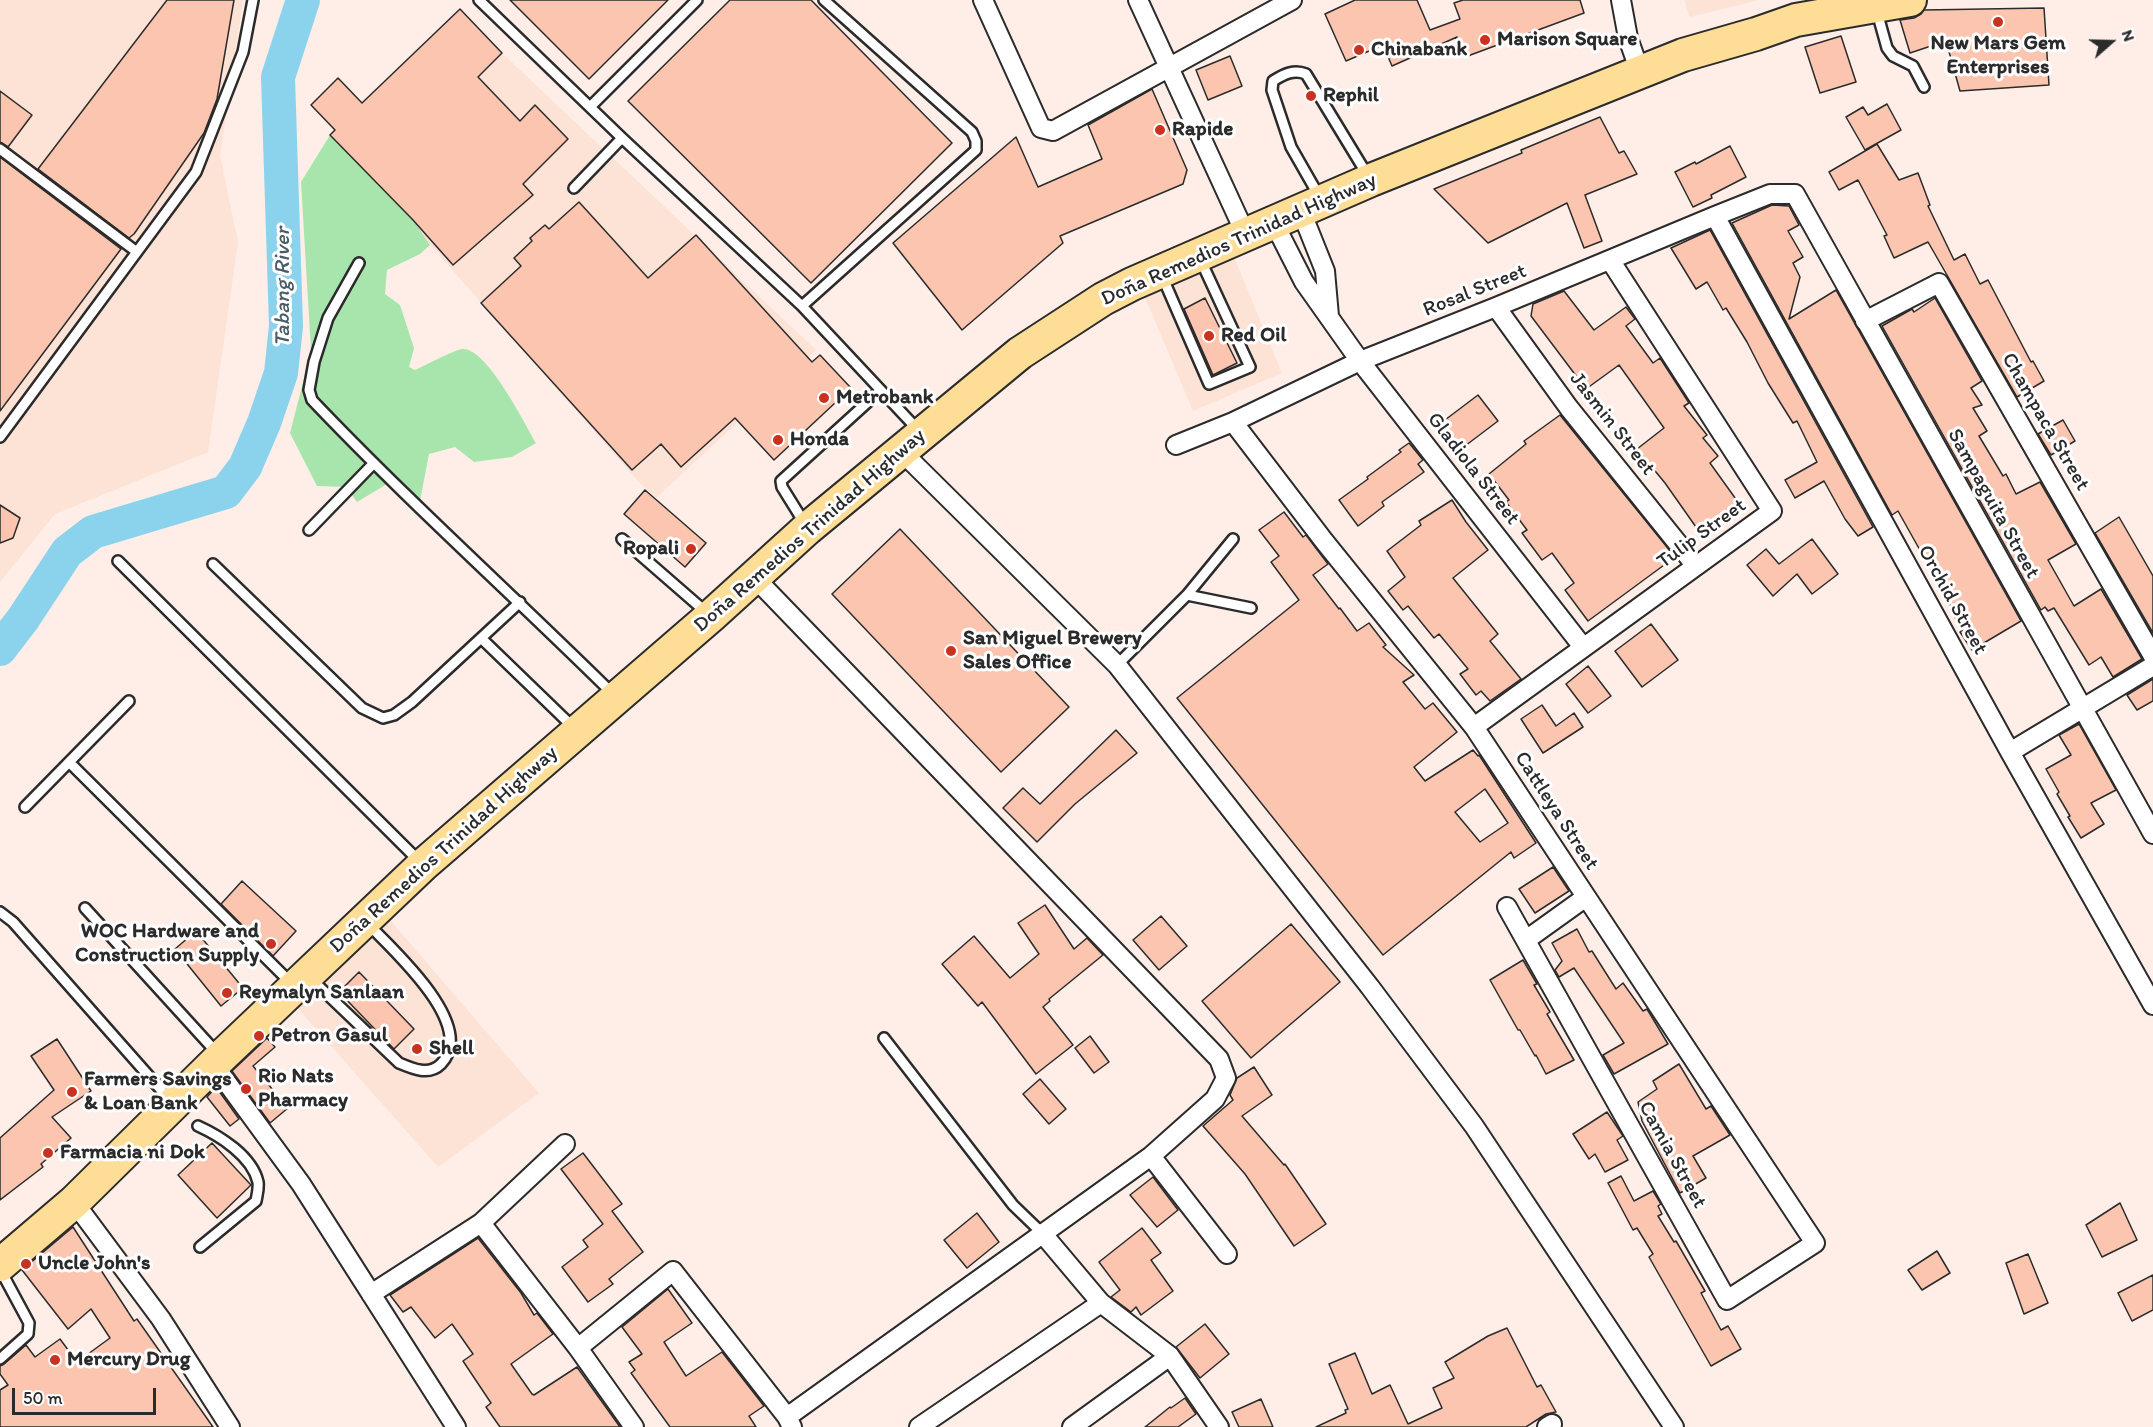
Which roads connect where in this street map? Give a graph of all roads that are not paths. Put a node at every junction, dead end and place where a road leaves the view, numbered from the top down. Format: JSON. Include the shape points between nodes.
{"nodes":[{"id":1,"x":253,"y":0,"type":"edge"},
{"id":2,"x":479,"y":0,"type":"edge"},
{"id":3,"x":697,"y":0,"type":"edge"},
{"id":4,"x":824,"y":0,"type":"edge"},
{"id":5,"x":983,"y":0,"type":"edge"},
{"id":6,"x":1138,"y":0,"type":"edge"},
{"id":7,"x":1292,"y":0,"type":"edge"},
{"id":8,"x":1621,"y":0,"type":"edge"},
{"id":9,"x":1910,"y":0,"type":"edge"},
{"id":10,"x":1857,"y":6,"type":"edge"},
{"id":11,"x":1169,"y":68,"type":"junction"},
{"id":12,"x":1640,"y":72,"type":"junction"},
{"id":13,"x":1924,"y":87,"type":"dead end"},
{"id":14,"x":590,"y":107,"type":"junction"},
{"id":15,"x":622,"y":138,"type":"junction"},
{"id":16,"x":0,"y":149,"type":"edge"},
{"id":17,"x":1371,"y":180,"type":"junction"},
{"id":18,"x":574,"y":188,"type":"dead end"},
{"id":19,"x":1796,"y":194,"type":"joint"},
{"id":20,"x":1300,"y":213,"type":"junction"},
{"id":21,"x":1715,"y":216,"type":"junction"},
{"id":22,"x":1246,"y":236,"type":"junction"},
{"id":23,"x":137,"y":252,"type":"junction"},
{"id":24,"x":1198,"y":255,"type":"junction"},
{"id":25,"x":1610,"y":260,"type":"junction"},
{"id":26,"x":359,"y":263,"type":"dead end"},
{"id":27,"x":1160,"y":271,"type":"junction"},
{"id":28,"x":802,"y":306,"type":"junction"},
{"id":29,"x":1496,"y":307,"type":"junction"},
{"id":30,"x":1330,"y":317,"type":"junction"},
{"id":31,"x":1865,"y":321,"type":"junction"},
{"id":32,"x":1360,"y":361,"type":"junction"},
{"id":33,"x":880,"y":391,"type":"junction"},
{"id":34,"x":1233,"y":422,"type":"junction"},
{"id":35,"x":0,"y":437,"type":"edge"},
{"id":36,"x":911,"y":442,"type":"junction"},
{"id":37,"x":1176,"y":445,"type":"dead end"},
{"id":38,"x":373,"y":464,"type":"junction"},
{"id":39,"x":808,"y":528,"type":"junction"},
{"id":40,"x":309,"y":530,"type":"dead end"},
{"id":41,"x":622,"y":539,"type":"dead end"},
{"id":42,"x":1233,"y":539,"type":"dead end"},
{"id":43,"x":118,"y":561,"type":"dead end"},
{"id":44,"x":213,"y":564,"type":"dead end"},
{"id":45,"x":1696,"y":566,"type":"junction"},
{"id":46,"x":754,"y":577,"type":"junction"},
{"id":47,"x":1187,"y":595,"type":"junction"},
{"id":48,"x":520,"y":603,"type":"junction"},
{"id":49,"x":1251,"y":608,"type":"dead end"},
{"id":50,"x":711,"y":616,"type":"junction"},
{"id":51,"x":482,"y":639,"type":"junction"},
{"id":52,"x":1583,"y":647,"type":"junction"},
{"id":53,"x":2153,"y":656,"type":"edge"},
{"id":54,"x":1117,"y":665,"type":"junction"},
{"id":55,"x":2153,"y":666,"type":"edge"},
{"id":56,"x":616,"y":698,"type":"junction"},
{"id":57,"x":129,"y":701,"type":"dead end"},
{"id":58,"x":2083,"y":709,"type":"junction"},
{"id":59,"x":1474,"y":727,"type":"junction"},
{"id":60,"x":577,"y":731,"type":"junction"},
{"id":61,"x":2010,"y":752,"type":"junction"},
{"id":62,"x":70,"y":763,"type":"junction"},
{"id":63,"x":25,"y":807,"type":"dead end"},
{"id":64,"x":2153,"y":834,"type":"edge"},
{"id":65,"x":423,"y":865,"type":"junction"},
{"id":66,"x":1586,"y":897,"type":"junction"},
{"id":67,"x":1507,"y":907,"type":"dead end"},
{"id":68,"x":85,"y":908,"type":"dead end"},
{"id":69,"x":0,"y":912,"type":"edge"},
{"id":70,"x":364,"y":920,"type":"junction"},
{"id":71,"x":1526,"y":940,"type":"junction"},
{"id":72,"x":301,"y":982,"type":"junction"},
{"id":73,"x":2153,"y":1005,"type":"edge"},
{"id":74,"x":884,"y":1038,"type":"dead end"},
{"id":75,"x":217,"y":1061,"type":"junction"},
{"id":76,"x":174,"y":1104,"type":"junction"},
{"id":77,"x":198,"y":1126,"type":"dead end"},
{"id":78,"x":565,"y":1144,"type":"dead end"},
{"id":79,"x":1151,"y":1156,"type":"junction"},
{"id":80,"x":74,"y":1202,"type":"junction"},
{"id":81,"x":481,"y":1223,"type":"junction"},
{"id":82,"x":1042,"y":1233,"type":"junction"},
{"id":83,"x":1815,"y":1243,"type":"joint"},
{"id":84,"x":200,"y":1247,"type":"dead end"},
{"id":85,"x":1227,"y":1254,"type":"dead end"},
{"id":86,"x":0,"y":1267,"type":"edge"},
{"id":87,"x":371,"y":1294,"type":"junction"},
{"id":88,"x":1101,"y":1303,"type":"junction"},
{"id":89,"x":578,"y":1348,"type":"junction"},
{"id":90,"x":1170,"y":1356,"type":"junction"},
{"id":91,"x":0,"y":1359,"type":"edge"},
{"id":92,"x":789,"y":1422,"type":"edge"},
{"id":93,"x":230,"y":1427,"type":"edge"},
{"id":94,"x":456,"y":1427,"type":"edge"},
{"id":95,"x":634,"y":1427,"type":"edge"},
{"id":96,"x":919,"y":1427,"type":"edge"},
{"id":97,"x":1072,"y":1427,"type":"edge"},
{"id":98,"x":1219,"y":1427,"type":"edge"},
{"id":99,"x":1674,"y":1427,"type":"edge"}],
"edges":[{"from":1,"to":23,"type":"lane","via":[[243,52],[196,172]]},
{"from":2,"to":14,"type":"lane"},
{"from":3,"to":14,"type":"lane"},
{"from":4,"to":28,"type":"lane","via":[[972,132],[976,150]]},
{"from":5,"to":11,"type":"street","via":[[1041,128],[1053,130]]},
{"from":6,"to":11,"type":"street"},
{"from":7,"to":11,"type":"street"},
{"from":8,"to":12,"type":"street"},
{"from":9,"to":10,"type":"highway","name":"Doña Remedios Trinidad Highway"},
{"from":10,"to":12,"type":"highway","name":"Doña Remedios Trinidad Highway","via":[[1796,20]]},
{"from":10,"to":13,"type":"lane","via":[[1893,56],[1913,66]]},
{"from":11,"to":22,"type":"street"},
{"from":12,"to":17,"type":"highway","name":"Doña Remedios Trinidad Highway"},
{"from":14,"to":15,"type":"lane"},
{"from":15,"to":18,"type":"lane"},
{"from":15,"to":28,"type":"lane"},
{"from":16,"to":23,"type":"lane"},
{"from":17,"to":20,"type":"highway","name":"Doña Remedios Trinidad Highway"},
{"from":17,"to":20,"type":"lane","via":[[1306,74],[1298,71],[1283,75],[1274,81],[1272,90],[1291,147]]},
{"from":19,"to":21,"type":"street","name":"Rosal Street","via":[[1770,194]]},
{"from":19,"to":31,"type":"street","name":"Sampaguita Street"},
{"from":20,"to":22,"type":"highway","name":"Doña Remedios Trinidad Highway"},
{"from":20,"to":30,"type":"street","name":"Gladiola Street","via":[[1325,271]]},
{"from":20,"to":30,"type":"street","name":"Gladiola Street","via":[[1304,282]]},
{"from":21,"to":25,"type":"street","name":"Rosal Street"},
{"from":21,"to":61,"type":"street","name":"Orchid Street"},
{"from":22,"to":24,"type":"highway","name":"Doña Remedios Trinidad Highway"},
{"from":23,"to":35,"type":"lane"},
{"from":24,"to":27,"type":"highway","name":"Doña Remedios Trinidad Highway"},
{"from":24,"to":27,"type":"lane","via":[[1251,367],[1209,384]]},
{"from":25,"to":29,"type":"street","name":"Rosal Street"},
{"from":25,"to":45,"type":"street","name":"Tulip Street","via":[[1772,511]]},
{"from":26,"to":38,"type":"lane","via":[[328,318],[309,390],[312,400]]},
{"from":27,"to":36,"type":"highway","name":"Doña Remedios Trinidad Highway","via":[[1103,300],[1020,353]]},
{"from":28,"to":33,"type":"lane"},
{"from":29,"to":32,"type":"street","name":"Rosal Street"},
{"from":29,"to":45,"type":"street","name":"Jasmin Street","via":[[1569,408]]},
{"from":30,"to":32,"type":"street","name":"Gladiola Street"},
{"from":31,"to":53,"type":"street","name":"Champaca Street","via":[[1939,283]]},
{"from":31,"to":58,"type":"street","name":"Sampaguita Street"},
{"from":32,"to":34,"type":"street","name":"Rosal Street"},
{"from":32,"to":52,"type":"street","name":"Gladiola Street"},
{"from":33,"to":36,"type":"lane"},
{"from":33,"to":39,"type":"lane","via":[[781,480]]},
{"from":34,"to":37,"type":"street","name":"Rosal Street"},
{"from":34,"to":59,"type":"street","name":"Cattleya Street"},
{"from":36,"to":39,"type":"highway","name":"Doña Remedios Trinidad Highway"},
{"from":36,"to":54,"type":"street"},
{"from":38,"to":40,"type":"lane"},
{"from":38,"to":48,"type":"lane"},
{"from":39,"to":46,"type":"highway","name":"Doña Remedios Trinidad Highway"},
{"from":41,"to":50,"type":"lane"},
{"from":42,"to":47,"type":"lane"},
{"from":43,"to":65,"type":"lane"},
{"from":44,"to":51,"type":"lane","via":[[362,708],[383,718],[412,702]]},
{"from":45,"to":52,"type":"street","name":"Tulip Street"},
{"from":46,"to":50,"type":"highway","name":"Doña Remedios Trinidad Highway"},
{"from":46,"to":79,"type":"street","via":[[1219,1059],[1226,1078],[1215,1098]]},
{"from":47,"to":49,"type":"lane"},
{"from":47,"to":54,"type":"lane"},
{"from":48,"to":51,"type":"lane"},
{"from":48,"to":56,"type":"lane"},
{"from":50,"to":56,"type":"highway","name":"Doña Remedios Trinidad Highway"},
{"from":51,"to":60,"type":"lane"},
{"from":52,"to":59,"type":"street","name":"Tulip Street"},
{"from":54,"to":99,"type":"street","via":[[1474,1126]]},
{"from":55,"to":58,"type":"street"},
{"from":56,"to":60,"type":"highway","name":"Doña Remedios Trinidad Highway"},
{"from":57,"to":62,"type":"lane"},
{"from":58,"to":61,"type":"street"},
{"from":58,"to":64,"type":"street","name":"Sampaguita Street"},
{"from":59,"to":66,"type":"street","name":"Cattleya Street"},
{"from":60,"to":65,"type":"highway","name":"Doña Remedios Trinidad Highway"},
{"from":61,"to":73,"type":"street","name":"Orchid Street"},
{"from":62,"to":63,"type":"lane"},
{"from":62,"to":72,"type":"lane"},
{"from":65,"to":70,"type":"highway","name":"Doña Remedios Trinidad Highway"},
{"from":66,"to":71,"type":"street"},
{"from":66,"to":83,"type":"street","name":"Cattleya Street"},
{"from":67,"to":71,"type":"street","name":"Camia Street"},
{"from":68,"to":75,"type":"lane"},
{"from":69,"to":76,"type":"lane"},
{"from":70,"to":72,"type":"highway","name":"Doña Remedios Trinidad Highway"},
{"from":70,"to":72,"type":"lane","via":[[424,984],[450,1027],[452,1041],[441,1064],[432,1071],[415,1070],[399,1063]]},
{"from":71,"to":83,"type":"street","name":"Camia Street","via":[[1727,1300]]},
{"from":72,"to":75,"type":"highway","name":"Doña Remedios Trinidad Highway"},
{"from":74,"to":82,"type":"lane","via":[[1013,1205]]},
{"from":75,"to":76,"type":"highway","name":"Doña Remedios Trinidad Highway"},
{"from":75,"to":87,"type":"street"},
{"from":76,"to":80,"type":"highway","name":"Doña Remedios Trinidad Highway"},
{"from":77,"to":84,"type":"lane","via":[[231,1144],[255,1172],[259,1185],[256,1201]]},
{"from":78,"to":81,"type":"street"},
{"from":79,"to":82,"type":"street"},
{"from":79,"to":85,"type":"street"},
{"from":80,"to":86,"type":"highway","name":"Doña Remedios Trinidad Highway"},
{"from":80,"to":93,"type":"street","via":[[161,1319]]},
{"from":81,"to":87,"type":"street"},
{"from":81,"to":89,"type":"street"},
{"from":82,"to":88,"type":"street"},
{"from":82,"to":92,"type":"street"},
{"from":86,"to":91,"type":"lane","via":[[29,1323],[28,1334]]},
{"from":87,"to":94,"type":"street"},
{"from":88,"to":90,"type":"street"},
{"from":88,"to":96,"type":"street"},
{"from":89,"to":92,"type":"street","via":[[673,1271]]},
{"from":89,"to":95,"type":"street"},
{"from":90,"to":97,"type":"street"},
{"from":90,"to":98,"type":"street"}]}
